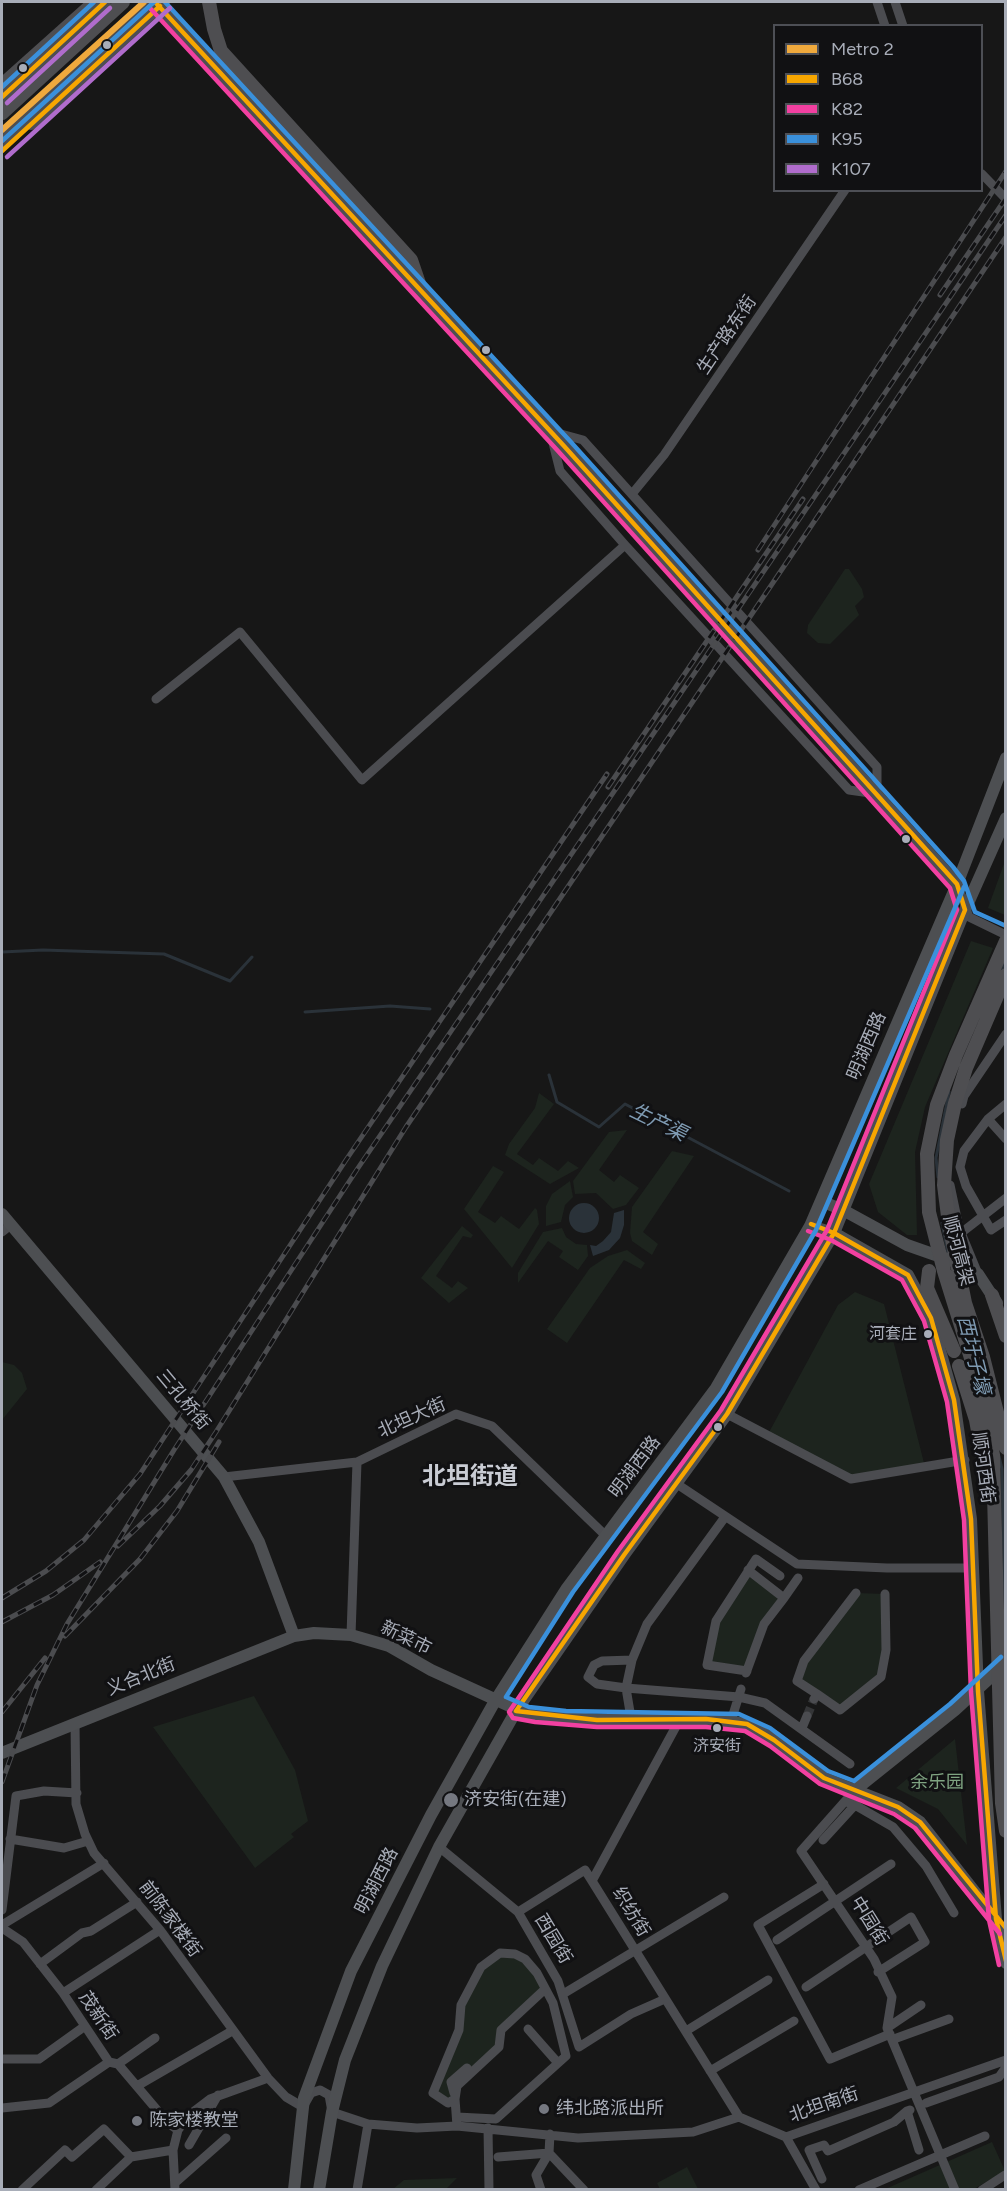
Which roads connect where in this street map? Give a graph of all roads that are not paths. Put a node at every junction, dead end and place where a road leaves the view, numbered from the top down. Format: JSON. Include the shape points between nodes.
{"nodes":[{"id":1,"x":94,"y":2,"type":"edge"},
{"id":2,"x":105,"y":2,"type":"edge"},
{"id":3,"x":123,"y":2,"type":"edge"},
{"id":4,"x":209,"y":2,"type":"edge"},
{"id":5,"x":877,"y":2,"type":"edge"},
{"id":6,"x":895,"y":2,"type":"edge"},
{"id":7,"x":159,"y":3,"type":"edge"},
{"id":8,"x":884,"y":24,"type":"edge"},
{"id":9,"x":902,"y":24,"type":"edge"},
{"id":10,"x":2,"y":85,"type":"edge"},
{"id":11,"x":2,"y":97,"type":"edge"},
{"id":12,"x":2,"y":113,"type":"edge"},
{"id":13,"x":2,"y":142,"type":"edge"},
{"id":14,"x":2,"y":151,"type":"edge"},
{"id":15,"x":983,"y":176,"type":"edge"},
{"id":16,"x":844,"y":192,"type":"edge"},
{"id":17,"x":1005,"y":199,"type":"edge"},
{"id":18,"x":422,"y":292,"type":"junction"},
{"id":19,"x":550,"y":431,"type":"junction"},
{"id":20,"x":632,"y":494,"type":"junction"},
{"id":21,"x":625,"y":545,"type":"junction"},
{"id":22,"x":156,"y":699,"type":"dead end"},
{"id":23,"x":1005,"y":758,"type":"edge"},
{"id":24,"x":878,"y":794,"type":"junction"},
{"id":25,"x":1005,"y":818,"type":"edge"},
{"id":26,"x":957,"y":884,"type":"junction"},
{"id":27,"x":965,"y":910,"type":"junction"},
{"id":28,"x":1005,"y":935,"type":"edge"},
{"id":29,"x":1005,"y":941,"type":"edge"},
{"id":30,"x":1005,"y":975,"type":"edge"},
{"id":31,"x":1005,"y":1034,"type":"edge"},
{"id":32,"x":1005,"y":1104,"type":"edge"},
{"id":33,"x":988,"y":1119,"type":"junction"},
{"id":34,"x":1005,"y":1139,"type":"edge"},
{"id":35,"x":1005,"y":1198,"type":"edge"},
{"id":36,"x":821,"y":1201,"type":"junction"},
{"id":37,"x":843,"y":1210,"type":"junction"},
{"id":38,"x":2,"y":1214,"type":"edge"},
{"id":39,"x":983,"y":1215,"type":"junction"},
{"id":40,"x":1005,"y":1220,"type":"edge"},
{"id":41,"x":12,"y":1224,"type":"junction"},
{"id":42,"x":810,"y":1226,"type":"junction"},
{"id":43,"x":2,"y":1232,"type":"edge"},
{"id":44,"x":834,"y":1233,"type":"junction"},
{"id":45,"x":961,"y":1233,"type":"junction"},
{"id":46,"x":964,"y":1265,"type":"junction"},
{"id":47,"x":929,"y":1271,"type":"junction"},
{"id":48,"x":978,"y":1274,"type":"junction"},
{"id":49,"x":992,"y":1295,"type":"junction"},
{"id":50,"x":920,"y":1297,"type":"junction"},
{"id":51,"x":931,"y":1318,"type":"junction"},
{"id":52,"x":1005,"y":1319,"type":"edge"},
{"id":53,"x":1005,"y":1336,"type":"edge"},
{"id":54,"x":954,"y":1351,"type":"junction"},
{"id":55,"x":727,"y":1414,"type":"junction"},
{"id":56,"x":1005,"y":1448,"type":"edge"},
{"id":57,"x":965,"y":1460,"type":"junction"},
{"id":58,"x":357,"y":1462,"type":"junction"},
{"id":59,"x":224,"y":1477,"type":"junction"},
{"id":60,"x":677,"y":1484,"type":"junction"},
{"id":61,"x":725,"y":1517,"type":"junction"},
{"id":62,"x":606,"y":1536,"type":"junction"},
{"id":63,"x":973,"y":1568,"type":"junction"},
{"id":64,"x":748,"y":1570,"type":"junction"},
{"id":65,"x":780,"y":1576,"type":"dead end"},
{"id":66,"x":798,"y":1578,"type":"dead end"},
{"id":67,"x":856,"y":1593,"type":"dead end"},
{"id":68,"x":885,"y":1594,"type":"dead end"},
{"id":69,"x":784,"y":1598,"type":"junction"},
{"id":70,"x":351,"y":1635,"type":"junction"},
{"id":71,"x":294,"y":1636,"type":"junction"},
{"id":72,"x":632,"y":1660,"type":"junction"},
{"id":73,"x":1001,"y":1673,"type":"edge"},
{"id":74,"x":626,"y":1688,"type":"junction"},
{"id":75,"x":978,"y":1691,"type":"junction"},
{"id":76,"x":740,"y":1693,"type":"junction"},
{"id":77,"x":495,"y":1701,"type":"junction"},
{"id":78,"x":516,"y":1711,"type":"junction"},
{"id":79,"x":807,"y":1716,"type":"tunnel mouth"},
{"id":80,"x":631,"y":1718,"type":"junction"},
{"id":81,"x":680,"y":1719,"type":"junction"},
{"id":82,"x":732,"y":1721,"type":"junction"},
{"id":83,"x":75,"y":1723,"type":"junction"},
{"id":84,"x":802,"y":1728,"type":"junction"},
{"id":85,"x":2,"y":1754,"type":"edge"},
{"id":86,"x":850,"y":1764,"type":"dead end"},
{"id":87,"x":855,"y":1790,"type":"junction"},
{"id":88,"x":77,"y":1793,"type":"junction"},
{"id":89,"x":844,"y":1801,"type":"junction"},
{"id":90,"x":855,"y":1805,"type":"junction"},
{"id":91,"x":1005,"y":1831,"type":"edge"},
{"id":92,"x":10,"y":1839,"type":"junction"},
{"id":93,"x":823,"y":1840,"type":"dead end"},
{"id":94,"x":88,"y":1841,"type":"junction"},
{"id":95,"x":439,"y":1847,"type":"junction"},
{"id":96,"x":104,"y":1863,"type":"junction"},
{"id":97,"x":891,"y":1864,"type":"dead end"},
{"id":98,"x":592,"y":1881,"type":"junction"},
{"id":99,"x":824,"y":1884,"type":"junction"},
{"id":100,"x":724,"y":1898,"type":"dead end"},
{"id":101,"x":137,"y":1902,"type":"junction"},
{"id":102,"x":837,"y":1902,"type":"junction"},
{"id":103,"x":2,"y":1910,"type":"edge"},
{"id":104,"x":518,"y":1912,"type":"junction"},
{"id":105,"x":954,"y":1913,"type":"dead end"},
{"id":106,"x":996,"y":1918,"type":"junction"},
{"id":107,"x":2,"y":1926,"type":"edge"},
{"id":108,"x":160,"y":1930,"type":"junction"},
{"id":109,"x":777,"y":1940,"type":"dead end"},
{"id":110,"x":865,"y":1947,"type":"junction"},
{"id":111,"x":634,"y":1950,"type":"junction"},
{"id":112,"x":1005,"y":1963,"type":"edge"},
{"id":113,"x":40,"y":1964,"type":"junction"},
{"id":114,"x":878,"y":1972,"type":"junction"},
{"id":115,"x":768,"y":1980,"type":"dead end"},
{"id":116,"x":806,"y":1987,"type":"dead end"},
{"id":117,"x":544,"y":1990,"type":"junction"},
{"id":118,"x":63,"y":1994,"type":"junction"},
{"id":119,"x":562,"y":1995,"type":"junction"},
{"id":120,"x":665,"y":1999,"type":"junction"},
{"id":121,"x":921,"y":2005,"type":"dead end"},
{"id":122,"x":949,"y":2019,"type":"dead end"},
{"id":123,"x":794,"y":2021,"type":"dead end"},
{"id":124,"x":85,"y":2026,"type":"junction"},
{"id":125,"x":528,"y":2029,"type":"dead end"},
{"id":126,"x":232,"y":2031,"type":"junction"},
{"id":127,"x":686,"y":2031,"type":"junction"},
{"id":128,"x":890,"y":2034,"type":"junction"},
{"id":129,"x":155,"y":2038,"type":"dead end"},
{"id":130,"x":2,"y":2059,"type":"edge"},
{"id":131,"x":1005,"y":2060,"type":"edge"},
{"id":132,"x":113,"y":2063,"type":"junction"},
{"id":133,"x":558,"y":2063,"type":"junction"},
{"id":134,"x":1005,"y":2067,"type":"edge"},
{"id":135,"x":467,"y":2068,"type":"dead end"},
{"id":136,"x":710,"y":2071,"type":"junction"},
{"id":137,"x":268,"y":2079,"type":"junction"},
{"id":138,"x":137,"y":2086,"type":"junction"},
{"id":139,"x":912,"y":2091,"type":"junction"},
{"id":140,"x":219,"y":2096,"type":"junction"},
{"id":141,"x":455,"y":2099,"type":"junction"},
{"id":142,"x":922,"y":2104,"type":"junction"},
{"id":143,"x":303,"y":2107,"type":"junction"},
{"id":144,"x":2,"y":2108,"type":"edge"},
{"id":145,"x":907,"y":2111,"type":"junction"},
{"id":146,"x":332,"y":2112,"type":"junction"},
{"id":147,"x":739,"y":2117,"type":"junction"},
{"id":148,"x":457,"y":2122,"type":"junction"},
{"id":149,"x":368,"y":2124,"type":"junction"},
{"id":150,"x":488,"y":2128,"type":"junction"},
{"id":151,"x":178,"y":2130,"type":"junction"},
{"id":152,"x":550,"y":2134,"type":"junction"},
{"id":153,"x":985,"y":2136,"type":"dead end"},
{"id":154,"x":786,"y":2137,"type":"junction"},
{"id":155,"x":226,"y":2138,"type":"dead end"},
{"id":156,"x":189,"y":2145,"type":"dead end"},
{"id":157,"x":173,"y":2150,"type":"junction"},
{"id":158,"x":919,"y":2150,"type":"dead end"},
{"id":159,"x":549,"y":2153,"type":"junction"},
{"id":160,"x":939,"y":2155,"type":"junction"},
{"id":161,"x":131,"y":2157,"type":"junction"},
{"id":162,"x":498,"y":2157,"type":"dead end"},
{"id":163,"x":1005,"y":2175,"type":"edge"},
{"id":164,"x":822,"y":2179,"type":"dead end"},
{"id":165,"x":175,"y":2186,"type":"edge"},
{"id":166,"x":22,"y":2190,"type":"edge"},
{"id":167,"x":96,"y":2190,"type":"edge"},
{"id":168,"x":294,"y":2190,"type":"edge"},
{"id":169,"x":319,"y":2190,"type":"edge"},
{"id":170,"x":357,"y":2190,"type":"edge"},
{"id":171,"x":489,"y":2190,"type":"edge"},
{"id":172,"x":541,"y":2190,"type":"edge"},
{"id":173,"x":584,"y":2190,"type":"edge"},
{"id":174,"x":816,"y":2190,"type":"edge"},
{"id":175,"x":858,"y":2190,"type":"edge"},
{"id":176,"x":955,"y":2190,"type":"edge"},
{"id":177,"x":982,"y":2190,"type":"edge"}],
"edges":[{"from":1,"to":10,"type":"highway"},
{"from":2,"to":11,"type":"main road"},
{"from":3,"to":12,"type":"highway"},
{"from":4,"to":18,"type":"highway","via":[[221,51],[411,260]]},
{"from":5,"to":8,"type":"street"},
{"from":6,"to":9,"type":"street"},
{"from":7,"to":13,"type":"highway"},
{"from":7,"to":14,"type":"main road"},
{"from":7,"to":18,"type":"main road"},
{"from":15,"to":17,"type":"street"},
{"from":16,"to":20,"type":"street","name":"生产路东街","via":[[664,455]]},
{"from":18,"to":19,"type":"main road"},
{"from":19,"to":20,"type":"street","via":[[584,440]]},
{"from":19,"to":21,"type":"street","via":[[560,471]]},
{"from":19,"to":24,"type":"main road"},
{"from":20,"to":24,"type":"street","via":[[878,767]]},
{"from":21,"to":22,"type":"street","via":[[362,780],[240,632]]},
{"from":21,"to":24,"type":"street","via":[[849,790]]},
{"from":23,"to":26,"type":"main road","name":"明湖西路"},
{"from":24,"to":26,"type":"main road"},
{"from":25,"to":27,"type":"main road"},
{"from":26,"to":27,"type":"street"},
{"from":26,"to":36,"type":"main road","name":"明湖西路"},
{"from":27,"to":28,"type":"street","via":[[976,923]]},
{"from":27,"to":37,"type":"main road"},
{"from":29,"to":73,"type":"highway","name":"顺河高架","bridge":true,"via":[[937,1105],[927,1154],[929,1212],[982,1397],[993,1455]]},
{"from":30,"to":56,"type":"highway","name":"顺河高架","bridge":true,"via":[[955,1103],[947,1140],[944,1185],[966,1303]]},
{"from":31,"to":45,"type":"street","via":[[964,1096],[952,1137],[949,1181]]},
{"from":32,"to":33,"type":"street"},
{"from":33,"to":34,"type":"street"},
{"from":33,"to":39,"type":"street","via":[[964,1150],[960,1167]]},
{"from":35,"to":39,"type":"street"},
{"from":36,"to":37,"type":"main road"},
{"from":36,"to":42,"type":"main road","name":"明湖西路"},
{"from":37,"to":44,"type":"main road"},
{"from":37,"to":46,"type":"main road","via":[[907,1245]]},
{"from":38,"to":41,"type":"main road","name":"三孔桥街"},
{"from":39,"to":40,"type":"street","via":[[991,1230]]},
{"from":39,"to":45,"type":"street"},
{"from":41,"to":43,"type":"street"},
{"from":41,"to":59,"type":"main road","name":"三孔桥街"},
{"from":42,"to":44,"type":"main road","name":"顺河西街"},
{"from":42,"to":62,"type":"main road","name":"明湖西路","via":[[716,1388]]},
{"from":44,"to":50,"type":"main road","name":"顺河西街","via":[[908,1275]]},
{"from":44,"to":55,"type":"main road"},
{"from":45,"to":48,"type":"street"},
{"from":46,"to":47,"type":"main road","via":[[941,1263]]},
{"from":46,"to":48,"type":"main road"},
{"from":47,"to":50,"type":"main road"},
{"from":47,"to":54,"type":"highway","via":[[927,1288]]},
{"from":48,"to":49,"type":"main road"},
{"from":49,"to":52,"type":"main road"},
{"from":49,"to":53,"type":"highway"},
{"from":50,"to":51,"type":"main road","name":"顺河西街"},
{"from":51,"to":54,"type":"highway"},
{"from":51,"to":57,"type":"main road","name":"顺河西街","via":[[954,1400]]},
{"from":54,"to":73,"type":"highway","bridge":true,"via":[[976,1420],[987,1478],[990,1615]]},
{"from":55,"to":57,"type":"street","via":[[851,1479]]},
{"from":55,"to":60,"type":"main road"},
{"from":57,"to":63,"type":"main road","name":"顺河西街"},
{"from":58,"to":59,"type":"street","name":"北坦大街"},
{"from":58,"to":62,"type":"street","name":"北坦大街","via":[[456,1414],[492,1426]]},
{"from":58,"to":70,"type":"street"},
{"from":59,"to":71,"type":"main road","name":"三孔桥街","via":[[259,1542]]},
{"from":60,"to":61,"type":"street"},
{"from":60,"to":78,"type":"main road"},
{"from":61,"to":63,"type":"street","via":[[797,1564]]},
{"from":61,"to":72,"type":"street","via":[[647,1624]]},
{"from":62,"to":77,"type":"main road","name":"明湖西路","via":[[567,1588]]},
{"from":63,"to":75,"type":"main road","name":"顺河西街"},
{"from":64,"to":65,"type":"street","via":[[756,1559]]},
{"from":64,"to":69,"type":"street"},
{"from":64,"to":69,"type":"street","via":[[716,1621],[707,1665],[746,1672],[764,1624]]},
{"from":66,"to":69,"type":"street"},
{"from":67,"to":68,"type":"street","via":[[804,1661],[797,1681],[815,1697],[840,1710],[881,1677],[886,1650]]},
{"from":70,"to":71,"type":"main road","name":"新菜市"},
{"from":70,"to":77,"type":"main road","name":"新菜市","via":[[389,1646]]},
{"from":71,"to":83,"type":"main road","name":"义合北街"},
{"from":72,"to":74,"type":"street"},
{"from":72,"to":74,"type":"street","via":[[602,1661],[594,1665],[588,1677],[597,1684]]},
{"from":73,"to":75,"type":"main road"},
{"from":73,"to":91,"type":"highway","name":"顺河高架","bridge":true},
{"from":74,"to":76,"type":"street"},
{"from":74,"to":80,"type":"street"},
{"from":75,"to":87,"type":"main road"},
{"from":75,"to":106,"type":"main road","name":"顺河西街"},
{"from":76,"to":82,"type":"street"},
{"from":76,"to":84,"type":"street","via":[[765,1703]]},
{"from":77,"to":78,"type":"main road"},
{"from":77,"to":143,"type":"main road","name":"明湖西路","via":[[351,1971]]},
{"from":78,"to":80,"type":"main road","via":[[577,1719]]},
{"from":78,"to":95,"type":"main road"},
{"from":79,"to":84,"type":"street"},
{"from":80,"to":81,"type":"main road"},
{"from":81,"to":82,"type":"main road"},
{"from":81,"to":98,"type":"street","name":"织纺街"},
{"from":82,"to":87,"type":"main road","via":[[766,1734],[814,1772]]},
{"from":83,"to":85,"type":"main road","name":"义合北街"},
{"from":83,"to":88,"type":"street","name":"前陈家楼街"},
{"from":84,"to":86,"type":"street"},
{"from":87,"to":89,"type":"street","name":"中园街"},
{"from":87,"to":106,"type":"main road","via":[[898,1807],[920,1822]]},
{"from":88,"to":92,"type":"street","via":[[44,1791],[16,1796]]},
{"from":88,"to":94,"type":"street","name":"前陈家楼街","via":[[76,1804]]},
{"from":89,"to":90,"type":"street"},
{"from":89,"to":99,"type":"street","name":"中园街","via":[[801,1851]]},
{"from":90,"to":93,"type":"street"},
{"from":90,"to":105,"type":"street","via":[[893,1827],[926,1866]]},
{"from":92,"to":94,"type":"street","via":[[64,1848]]},
{"from":92,"to":103,"type":"street"},
{"from":94,"to":96,"type":"street","name":"前陈家楼街"},
{"from":95,"to":104,"type":"street","name":"西园街"},
{"from":95,"to":146,"type":"main road","via":[[382,1966],[345,2060]]},
{"from":96,"to":101,"type":"street","name":"前陈家楼街"},
{"from":96,"to":107,"type":"street"},
{"from":97,"to":102,"type":"street"},
{"from":98,"to":104,"type":"street","via":[[585,1870]]},
{"from":98,"to":111,"type":"street","name":"织纺街"},
{"from":99,"to":102,"type":"street","name":"中园街"},
{"from":99,"to":128,"type":"street","via":[[758,1925],[830,2059]]},
{"from":100,"to":111,"type":"street"},
{"from":101,"to":108,"type":"street","name":"前陈家楼街"},
{"from":101,"to":113,"type":"street","via":[[82,1933]]},
{"from":102,"to":109,"type":"street"},
{"from":102,"to":110,"type":"street","name":"中园街"},
{"from":104,"to":119,"type":"street","name":"西园街","via":[[558,1981]]},
{"from":106,"to":112,"type":"main road","name":"顺河西街"},
{"from":107,"to":113,"type":"street","name":"茂新街","via":[[23,1942]]},
{"from":108,"to":118,"type":"street"},
{"from":108,"to":126,"type":"street","name":"前陈家楼街"},
{"from":110,"to":114,"type":"street","name":"中园街"},
{"from":110,"to":114,"type":"street","via":[[911,1917],[925,1942]]},
{"from":110,"to":116,"type":"street"},
{"from":111,"to":119,"type":"street"},
{"from":111,"to":120,"type":"street","name":"织纺街"},
{"from":113,"to":118,"type":"street","name":"茂新街"},
{"from":114,"to":128,"type":"street","name":"中园街","via":[[892,1997]]},
{"from":115,"to":127,"type":"street"},
{"from":117,"to":133,"type":"street","via":[[553,2003],[566,2056]]},
{"from":117,"to":141,"type":"street","via":[[501,2030],[499,2047],[457,2086]]},
{"from":117,"to":141,"type":"street","via":[[537,1973],[515,1953],[500,1953],[481,1967],[460,2005],[459,2030],[432,2093],[448,2103]]},
{"from":118,"to":124,"type":"street","name":"茂新街"},
{"from":119,"to":120,"type":"street","name":"西园街","via":[[579,2047],[631,2014]]},
{"from":120,"to":127,"type":"street","name":"织纺街"},
{"from":121,"to":128,"type":"street"},
{"from":122,"to":128,"type":"street"},
{"from":123,"to":136,"type":"street"},
{"from":124,"to":130,"type":"street","via":[[39,2059]]},
{"from":124,"to":132,"type":"street","name":"茂新街"},
{"from":125,"to":133,"type":"street"},
{"from":126,"to":137,"type":"street","name":"前陈家楼街"},
{"from":126,"to":138,"type":"street"},
{"from":127,"to":136,"type":"street","name":"织纺街"},
{"from":128,"to":139,"type":"street","name":"中园街"},
{"from":129,"to":132,"type":"street"},
{"from":131,"to":139,"type":"street","name":"北坦南街"},
{"from":132,"to":138,"type":"street"},
{"from":132,"to":144,"type":"street","name":"茂新街","via":[[49,2103]]},
{"from":133,"to":148,"type":"street","via":[[496,2119]]},
{"from":134,"to":142,"type":"street","via":[[999,2077]]},
{"from":135,"to":141,"type":"street","via":[[451,2082]]},
{"from":136,"to":147,"type":"street","name":"织纺街"},
{"from":137,"to":140,"type":"street"},
{"from":137,"to":143,"type":"street","name":"前陈家楼街"},
{"from":138,"to":151,"type":"street"},
{"from":139,"to":142,"type":"street","name":"中园街"},
{"from":139,"to":154,"type":"street","name":"北坦南街"},
{"from":140,"to":151,"type":"street","via":[[189,2115]]},
{"from":140,"to":156,"type":"street"},
{"from":141,"to":148,"type":"street"},
{"from":142,"to":145,"type":"street"},
{"from":142,"to":160,"type":"street","name":"中园街"},
{"from":143,"to":146,"type":"street","via":[[311,2093],[320,2090],[329,2095]]},
{"from":143,"to":168,"type":"main road","name":"明湖西路"},
{"from":145,"to":158,"type":"street"},
{"from":145,"to":164,"type":"street","via":[[894,2122],[828,2151],[824,2145],[809,2150]]},
{"from":146,"to":149,"type":"street"},
{"from":146,"to":169,"type":"main road"},
{"from":147,"to":152,"type":"street","via":[[693,2132],[578,2138]]},
{"from":147,"to":154,"type":"street","name":"北坦南街"},
{"from":148,"to":149,"type":"street","via":[[417,2128]]},
{"from":148,"to":150,"type":"street"},
{"from":149,"to":170,"type":"street"},
{"from":150,"to":152,"type":"street"},
{"from":150,"to":171,"type":"street"},
{"from":151,"to":157,"type":"street"},
{"from":152,"to":159,"type":"street"},
{"from":153,"to":160,"type":"street"},
{"from":154,"to":174,"type":"street"},
{"from":155,"to":165,"type":"street"},
{"from":157,"to":161,"type":"street"},
{"from":157,"to":165,"type":"street"},
{"from":159,"to":162,"type":"street"},
{"from":159,"to":172,"type":"street","via":[[536,2175]]},
{"from":159,"to":173,"type":"street"},
{"from":160,"to":175,"type":"street"},
{"from":160,"to":176,"type":"street","name":"中园街"},
{"from":161,"to":166,"type":"street","via":[[104,2129],[72,2157],[65,2150]]},
{"from":161,"to":167,"type":"street"},
{"from":163,"to":177,"type":"street"}]}
